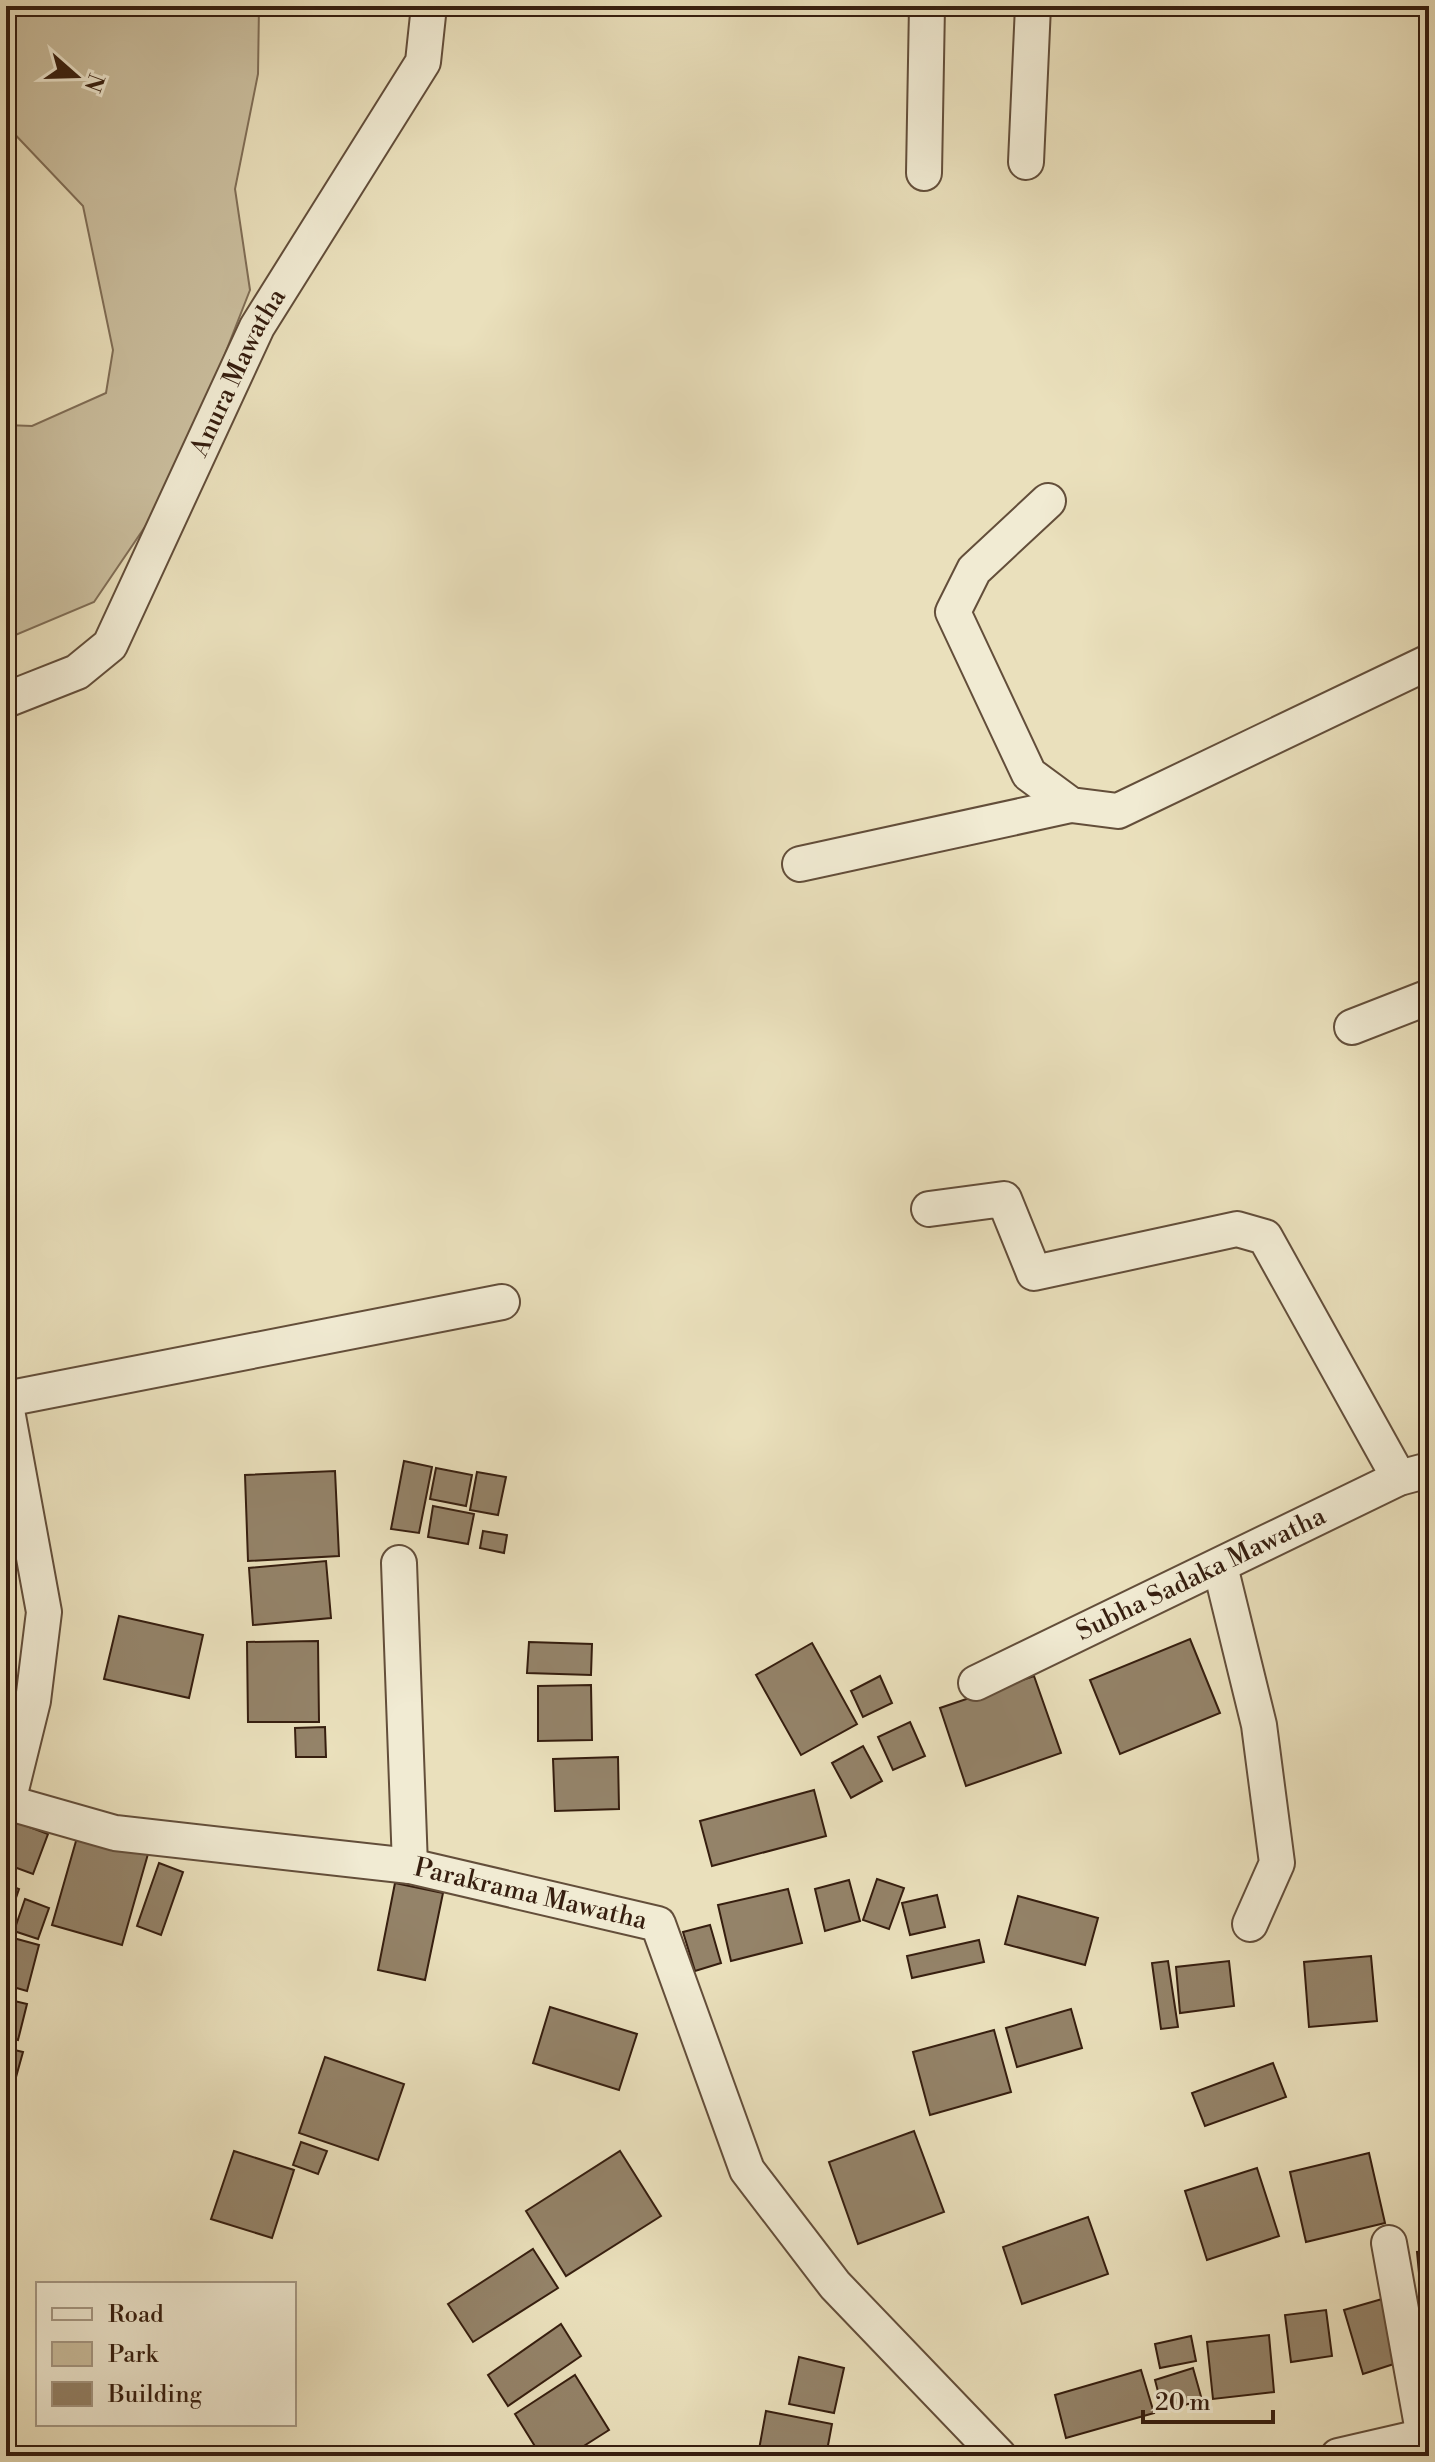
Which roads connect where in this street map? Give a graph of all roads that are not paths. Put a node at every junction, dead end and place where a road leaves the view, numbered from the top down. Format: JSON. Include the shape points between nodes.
{"nodes":[{"id":1,"x":429,"y":6,"type":"edge"},
{"id":2,"x":927,"y":6,"type":"edge"},
{"id":3,"x":1033,"y":6,"type":"edge"},
{"id":4,"x":1026,"y":162,"type":"dead end"},
{"id":5,"x":924,"y":173,"type":"dead end"},
{"id":6,"x":1048,"y":501,"type":"dead end"},
{"id":7,"x":1429,"y":662,"type":"edge"},
{"id":8,"x":6,"y":700,"type":"edge"},
{"id":9,"x":1071,"y":805,"type":"junction"},
{"id":10,"x":800,"y":864,"type":"dead end"},
{"id":11,"x":1429,"y":997,"type":"edge"},
{"id":12,"x":1352,"y":1027,"type":"dead end"},
{"id":13,"x":929,"y":1209,"type":"dead end"},
{"id":14,"x":502,"y":1302,"type":"dead end"},
{"id":15,"x":6,"y":1402,"type":"edge"},
{"id":16,"x":1414,"y":1474,"type":"edge"},
{"id":17,"x":399,"y":1563,"type":"dead end"},
{"id":18,"x":1220,"y":1566,"type":"junction"},
{"id":19,"x":976,"y":1683,"type":"dead end"},
{"id":20,"x":7,"y":1802,"type":"edge"},
{"id":21,"x":410,"y":1866,"type":"junction"},
{"id":22,"x":1250,"y":1924,"type":"dead end"},
{"id":23,"x":1389,"y":2243,"type":"dead end"},
{"id":24,"x":1419,"y":2442,"type":"edge"},
{"id":25,"x":999,"y":2456,"type":"edge"},
{"id":26,"x":1338,"y":2456,"type":"edge"}],
"edges":[{"from":1,"to":8,"type":"street","name":"Anura Mawatha","via":[[423,62],[257,327],[110,645],[77,672]]},
{"from":2,"to":5,"type":"street"},
{"from":3,"to":4,"type":"street"},
{"from":6,"to":9,"type":"street","via":[[974,570],[953,612],[1029,774]]},
{"from":7,"to":9,"type":"street","via":[[1118,811]]},
{"from":9,"to":10,"type":"street"},
{"from":11,"to":12,"type":"street"},
{"from":13,"to":16,"type":"street","via":[[1004,1199],[1034,1273],[1237,1229],[1265,1237]]},
{"from":14,"to":15,"type":"street"},
{"from":15,"to":20,"type":"street","via":[[44,1612],[33,1701]]},
{"from":16,"to":18,"type":"street","name":"Subha Sadaka Mawatha"},
{"from":17,"to":21,"type":"street"},
{"from":18,"to":19,"type":"street","name":"Subha Sadaka Mawatha"},
{"from":18,"to":22,"type":"street","via":[[1259,1725],[1277,1863]]},
{"from":20,"to":21,"type":"street","name":"Parakrama Mawatha","via":[[115,1833]]},
{"from":21,"to":25,"type":"street","name":"Parakrama Mawatha","via":[[658,1924],[747,2170],[835,2285]]},
{"from":23,"to":24,"type":"street"},
{"from":24,"to":26,"type":"street"}]}
